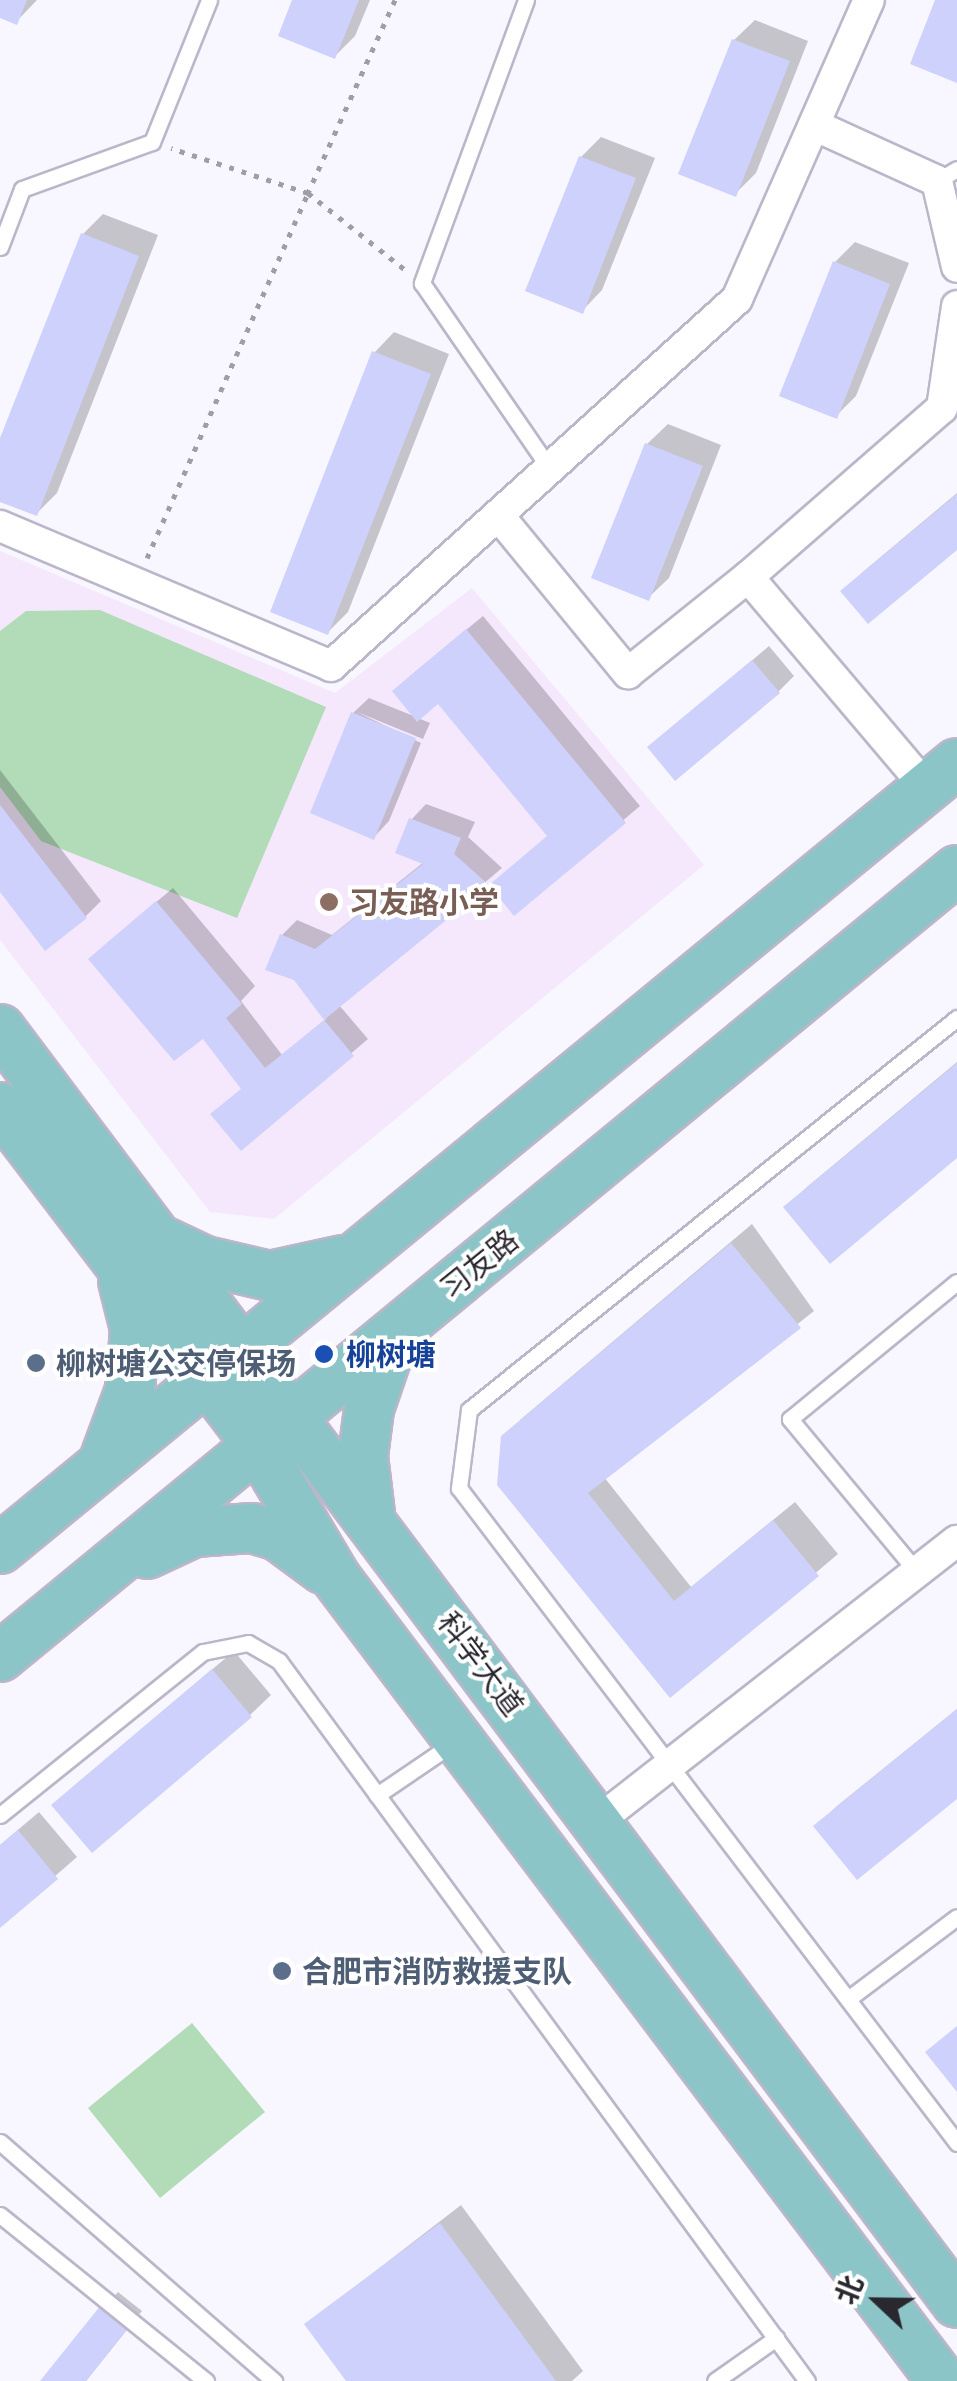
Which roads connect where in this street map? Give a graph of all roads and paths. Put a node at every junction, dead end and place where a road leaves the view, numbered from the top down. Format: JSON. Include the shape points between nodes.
{"nodes":[{"id":1,"x":210,"y":0,"type":"edge"},
{"id":2,"x":395,"y":0,"type":"edge"},
{"id":3,"x":526,"y":0,"type":"edge"},
{"id":4,"x":869,"y":0,"type":"edge"},
{"id":5,"x":814,"y":124,"type":"junction"},
{"id":6,"x":152,"y":142,"type":"junction"},
{"id":7,"x":947,"y":175,"type":"edge"},
{"id":8,"x":308,"y":192,"type":"junction"},
{"id":9,"x":0,"y":247,"type":"edge"},
{"id":10,"x":957,"y":267,"type":"edge"},
{"id":11,"x":422,"y":283,"type":"junction"},
{"id":12,"x":957,"y":306,"type":"edge"},
{"id":13,"x":550,"y":468,"type":"junction"},
{"id":14,"x":498,"y":515,"type":"junction"},
{"id":15,"x":0,"y":526,"type":"edge"},
{"id":16,"x":748,"y":577,"type":"junction"},
{"id":17,"x":135,"y":583,"type":"junction"},
{"id":18,"x":942,"y":775,"type":"edge"},
{"id":19,"x":957,"y":870,"type":"edge"},
{"id":20,"x":957,"y":1018,"type":"edge"},
{"id":21,"x":0,"y":1030,"type":"edge"},
{"id":22,"x":0,"y":1107,"type":"edge"},
{"id":23,"x":135,"y":1252,"type":"junction"},
{"id":24,"x":351,"y":1258,"type":"junction"},
{"id":25,"x":957,"y":1282,"type":"edge"},
{"id":26,"x":395,"y":1333,"type":"junction"},
{"id":27,"x":241,"y":1349,"type":"junction"},
{"id":28,"x":204,"y":1379,"type":"junction"},
{"id":29,"x":295,"y":1414,"type":"junction"},
{"id":30,"x":258,"y":1446,"type":"junction"},
{"id":31,"x":102,"y":1464,"type":"junction"},
{"id":32,"x":370,"y":1514,"type":"junction"},
{"id":33,"x":957,"y":1540,"type":"edge"},
{"id":34,"x":0,"y":1549,"type":"edge"},
{"id":35,"x":917,"y":1572,"type":"junction"},
{"id":36,"x":98,"y":1577,"type":"junction"},
{"id":37,"x":336,"y":1578,"type":"junction"},
{"id":38,"x":0,"y":1658,"type":"edge"},
{"id":39,"x":458,"y":1740,"type":"junction"},
{"id":40,"x":670,"y":1764,"type":"junction"},
{"id":41,"x":377,"y":1796,"type":"junction"},
{"id":42,"x":0,"y":1815,"type":"edge"},
{"id":43,"x":598,"y":1821,"type":"junction"},
{"id":44,"x":957,"y":1917,"type":"edge"},
{"id":45,"x":848,"y":1999,"type":"junction"},
{"id":46,"x":0,"y":2142,"type":"edge"},
{"id":47,"x":957,"y":2142,"type":"edge"},
{"id":48,"x":6,"y":2220,"type":"edge"},
{"id":49,"x":0,"y":2240,"type":"edge"},
{"id":50,"x":957,"y":2303,"type":"edge"},
{"id":51,"x":776,"y":2338,"type":"junction"},
{"id":52,"x":202,"y":2380,"type":"edge"},
{"id":53,"x":274,"y":2381,"type":"edge"},
{"id":54,"x":715,"y":2381,"type":"edge"},
{"id":55,"x":807,"y":2381,"type":"edge"},
{"id":56,"x":942,"y":2381,"type":"edge"}],
"edges":[{"from":1,"to":6,"type":"lane"},
{"from":2,"to":8,"type":"path"},
{"from":3,"to":11,"type":"lane"},
{"from":4,"to":5,"type":"street"},
{"from":5,"to":7,"type":"street"},
{"from":5,"to":13,"type":"street","via":[[737,299]]},
{"from":6,"to":8,"type":"path"},
{"from":6,"to":9,"type":"lane","via":[[22,189]]},
{"from":7,"to":10,"type":"street"},
{"from":8,"to":11,"type":"path"},
{"from":8,"to":17,"type":"path"},
{"from":11,"to":13,"type":"lane"},
{"from":12,"to":16,"type":"street","via":[[942,408]]},
{"from":13,"to":14,"type":"street"},
{"from":14,"to":16,"type":"street","via":[[628,673]]},
{"from":14,"to":17,"type":"street","via":[[330,666]]},
{"from":15,"to":17,"type":"street"},
{"from":16,"to":18,"type":"street"},
{"from":18,"to":24,"type":"main road"},
{"from":19,"to":26,"type":"main road","name":"习友路"},
{"from":20,"to":40,"type":"lane","via":[[469,1410],[459,1488]]},
{"from":21,"to":23,"type":"main road","name":"科学大道"},
{"from":22,"to":23,"type":"main road","name":"科学大道"},
{"from":23,"to":24,"type":"main road","via":[[270,1276]]},
{"from":23,"to":27,"type":"main road","name":"科学大道"},
{"from":23,"to":28,"type":"main road","name":"科学大道"},
{"from":23,"to":31,"type":"main road","via":[[130,1390]]},
{"from":24,"to":27,"type":"main road"},
{"from":25,"to":35,"type":"lane","via":[[790,1419]]},
{"from":26,"to":29,"type":"main road","name":"习友路"},
{"from":26,"to":32,"type":"main road","via":[[368,1409],[363,1456]]},
{"from":27,"to":28,"type":"main road"},
{"from":27,"to":29,"type":"main road","name":"科学大道"},
{"from":28,"to":30,"type":"main road","name":"科学大道"},
{"from":28,"to":31,"type":"main road"},
{"from":29,"to":30,"type":"main road","name":"习友路"},
{"from":29,"to":32,"type":"main road","name":"科学大道"},
{"from":30,"to":36,"type":"main road","name":"习友路"},
{"from":30,"to":37,"type":"main road","name":"科学大道"},
{"from":31,"to":34,"type":"main road"},
{"from":32,"to":43,"type":"main road","name":"科学大道"},
{"from":33,"to":35,"type":"street"},
{"from":35,"to":40,"type":"street"},
{"from":36,"to":37,"type":"main road","via":[[194,1532],[252,1528],[278,1536]]},
{"from":36,"to":38,"type":"main road","name":"习友路"},
{"from":37,"to":39,"type":"main road","name":"科学大道"},
{"from":39,"to":41,"type":"lane"},
{"from":39,"to":56,"type":"main road","name":"科学大道"},
{"from":40,"to":43,"type":"street"},
{"from":40,"to":45,"type":"lane"},
{"from":41,"to":42,"type":"lane","via":[[278,1661],[248,1643],[204,1652]]},
{"from":41,"to":51,"type":"lane"},
{"from":43,"to":50,"type":"main road","name":"科学大道"},
{"from":44,"to":45,"type":"lane"},
{"from":45,"to":47,"type":"lane"},
{"from":46,"to":53,"type":"lane"},
{"from":48,"to":49,"type":"lane"},
{"from":48,"to":52,"type":"lane"},
{"from":51,"to":54,"type":"lane"},
{"from":51,"to":55,"type":"lane"}]}
